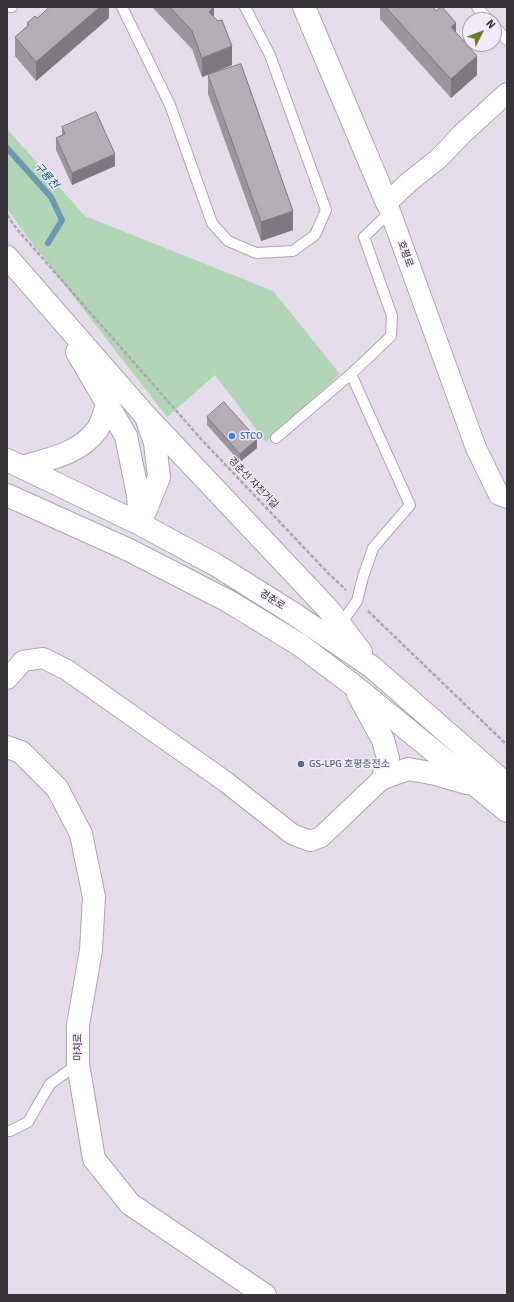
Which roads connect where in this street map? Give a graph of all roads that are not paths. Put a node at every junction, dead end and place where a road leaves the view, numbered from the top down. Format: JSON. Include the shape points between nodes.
{"nodes":[{"id":1,"x":122,"y":7,"type":"edge"},
{"id":2,"x":245,"y":7,"type":"edge"},
{"id":3,"x":304,"y":7,"type":"edge"},
{"id":4,"x":507,"y":93,"type":"edge"},
{"id":5,"x":388,"y":208,"type":"junction"},
{"id":6,"x":7,"y":257,"type":"edge"},
{"id":7,"x":49,"y":306,"type":"junction"},
{"id":8,"x":351,"y":374,"type":"junction"},
{"id":9,"x":108,"y":404,"type":"junction"},
{"id":10,"x":144,"y":414,"type":"junction"},
{"id":11,"x":276,"y":438,"type":"dead end"},
{"id":12,"x":15,"y":464,"type":"edge"},
{"id":13,"x":7,"y":495,"type":"edge"},
{"id":14,"x":507,"y":498,"type":"edge"},
{"id":15,"x":140,"y":524,"type":"junction"},
{"id":16,"x":129,"y":550,"type":"junction"},
{"id":17,"x":340,"y":625,"type":"junction"},
{"id":18,"x":372,"y":667,"type":"junction"},
{"id":19,"x":7,"y":679,"type":"edge"},
{"id":20,"x":353,"y":685,"type":"junction"},
{"id":21,"x":7,"y":747,"type":"edge"},
{"id":22,"x":383,"y":778,"type":"junction"},
{"id":23,"x":507,"y":785,"type":"edge"},
{"id":24,"x":478,"y":787,"type":"junction"},
{"id":25,"x":507,"y":810,"type":"edge"},
{"id":26,"x":78,"y":1064,"type":"junction"},
{"id":27,"x":7,"y":1131,"type":"edge"},
{"id":28,"x":246,"y":1288,"type":"edge"},
{"id":29,"x":265,"y":1295,"type":"edge"}],
"edges":[{"from":1,"to":2,"type":"lane","via":[[170,105],[212,223],[228,241],[256,253],[293,251],[315,234],[326,210],[270,55]]},
{"from":3,"to":5,"type":"street","name":"호평로"},
{"from":4,"to":5,"type":"street","via":[[438,159],[409,182]]},
{"from":5,"to":8,"type":"lane","via":[[364,236],[392,316],[391,336]]},
{"from":5,"to":14,"type":"street","name":"호평로","via":[[476,448],[499,494]]},
{"from":6,"to":7,"type":"street"},
{"from":7,"to":9,"type":"street"},
{"from":7,"to":10,"type":"street"},
{"from":8,"to":11,"type":"lane"},
{"from":8,"to":17,"type":"lane","via":[[410,505],[373,548],[357,601]]},
{"from":9,"to":12,"type":"street","via":[[97,429],[85,443],[64,455]]},
{"from":9,"to":15,"type":"street","via":[[126,436],[138,494]]},
{"from":10,"to":15,"type":"street","via":[[155,443],[159,477]]},
{"from":10,"to":17,"type":"street","via":[[328,609]]},
{"from":12,"to":15,"type":"street","name":"경춘로"},
{"from":13,"to":16,"type":"street"},
{"from":15,"to":16,"type":"street"},
{"from":15,"to":18,"type":"street","name":"경춘로","via":[[216,565]]},
{"from":16,"to":20,"type":"street","via":[[228,601],[300,645]]},
{"from":17,"to":18,"type":"street"},
{"from":18,"to":23,"type":"street","name":"경춘로"},
{"from":19,"to":22,"type":"street","via":[[23,661],[43,658],[67,670],[226,782],[292,834],[310,840],[321,837]]},
{"from":20,"to":22,"type":"street","via":[[383,740],[388,758]]},
{"from":20,"to":24,"type":"street"},
{"from":21,"to":26,"type":"street","name":"마치로","via":[[21,752],[57,788],[81,834],[94,897],[91,950],[78,1026]]},
{"from":22,"to":24,"type":"street","via":[[408,768]]},
{"from":24,"to":25,"type":"street"},
{"from":26,"to":27,"type":"lane","via":[[50,1084],[28,1122],[10,1132]]},
{"from":26,"to":28,"type":"street","name":"마치로","via":[[94,1159],[130,1204]]},
{"from":28,"to":29,"type":"street","name":"마치로"}]}
